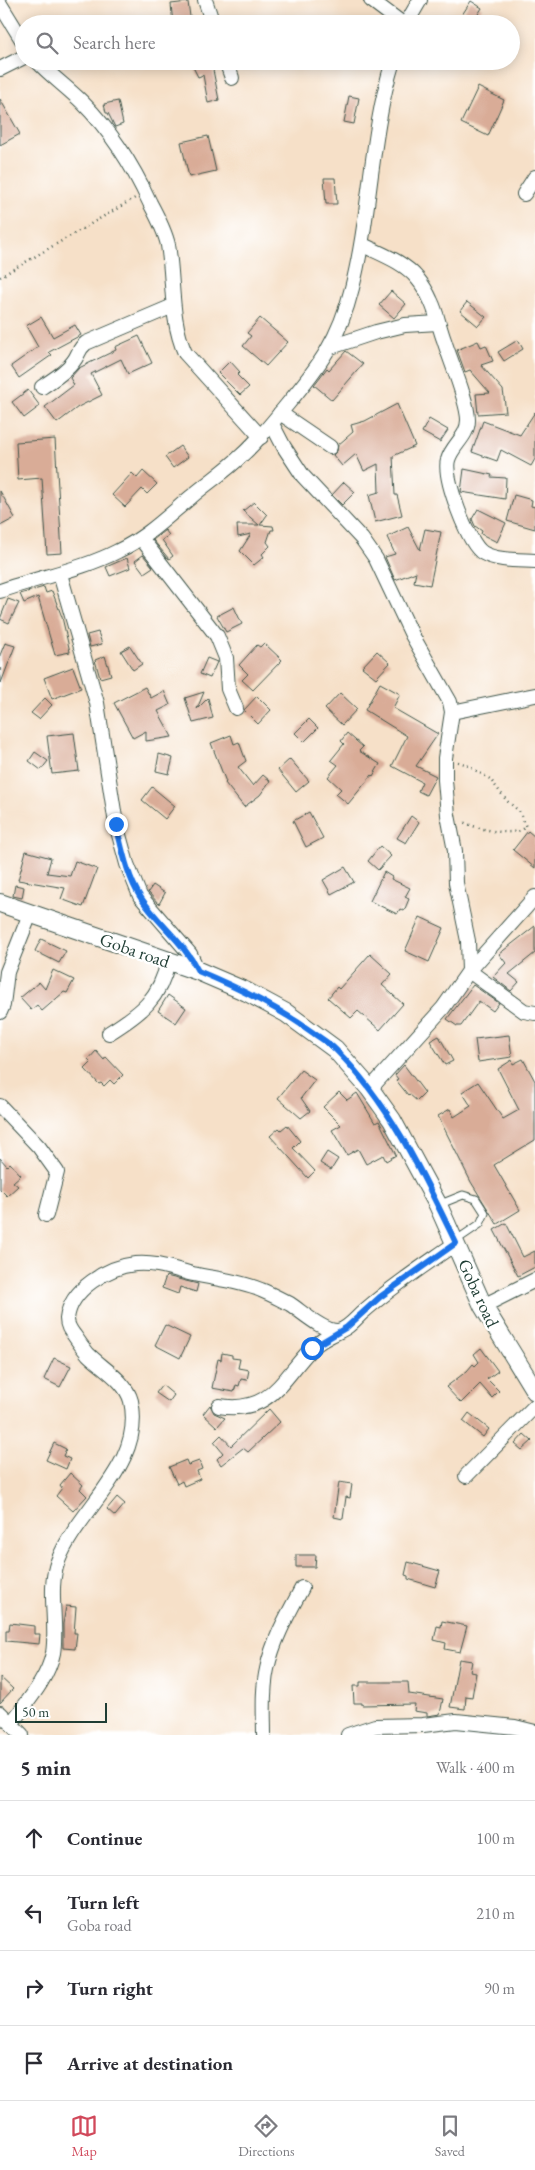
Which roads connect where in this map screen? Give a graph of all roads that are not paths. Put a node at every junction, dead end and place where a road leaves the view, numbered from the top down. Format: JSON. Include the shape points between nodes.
{"nodes":[{"id":1,"x":205,"y":0,"type":"edge"},
{"id":2,"x":370,"y":0,"type":"edge"},
{"id":3,"x":420,"y":0,"type":"edge"},
{"id":4,"x":0,"y":4,"type":"edge"},
{"id":5,"x":210,"y":15,"type":"edge"},
{"id":6,"x":392,"y":15,"type":"edge"},
{"id":7,"x":411,"y":15,"type":"edge"},
{"id":8,"x":15,"y":28,"type":"edge"},
{"id":9,"x":15,"y":62,"type":"edge"},
{"id":10,"x":0,"y":69,"type":"edge"},
{"id":11,"x":46,"y":70,"type":"edge"},
{"id":12,"x":229,"y":70,"type":"edge"},
{"id":13,"x":391,"y":70,"type":"edge"},
{"id":14,"x":232,"y":78,"type":"dead end"},
{"id":15,"x":535,"y":177,"type":"edge"},
{"id":16,"x":524,"y":194,"type":"dead end"},
{"id":17,"x":362,"y":245,"type":"junction"},
{"id":18,"x":173,"y":306,"type":"junction"},
{"id":19,"x":438,"y":323,"type":"junction"},
{"id":20,"x":331,"y":346,"type":"junction"},
{"id":21,"x":42,"y":387,"type":"dead end"},
{"id":22,"x":276,"y":418,"type":"junction"},
{"id":23,"x":261,"y":437,"type":"junction"},
{"id":24,"x":330,"y":447,"type":"dead end"},
{"id":25,"x":141,"y":538,"type":"junction"},
{"id":26,"x":535,"y":561,"type":"edge"},
{"id":27,"x":60,"y":574,"type":"junction"},
{"id":28,"x":0,"y":591,"type":"edge"},
{"id":29,"x":535,"y":695,"type":"edge"},
{"id":30,"x":236,"y":708,"type":"dead end"},
{"id":31,"x":452,"y":712,"type":"junction"},
{"id":32,"x":535,"y":897,"type":"edge"},
{"id":33,"x":0,"y":904,"type":"edge"},
{"id":34,"x":30,"y":914,"type":"junction"},
{"id":35,"x":168,"y":961,"type":"junction"},
{"id":36,"x":198,"y":971,"type":"junction"},
{"id":37,"x":469,"y":971,"type":"junction"},
{"id":38,"x":0,"y":1012,"type":"edge"},
{"id":39,"x":535,"y":1013,"type":"edge"},
{"id":40,"x":109,"y":1033,"type":"dead end"},
{"id":41,"x":370,"y":1089,"type":"junction"},
{"id":42,"x":0,"y":1106,"type":"edge"},
{"id":43,"x":438,"y":1205,"type":"junction"},
{"id":44,"x":46,"y":1215,"type":"dead end"},
{"id":45,"x":456,"y":1242,"type":"junction"},
{"id":46,"x":535,"y":1280,"type":"edge"},
{"id":47,"x":483,"y":1306,"type":"junction"},
{"id":48,"x":340,"y":1331,"type":"junction"},
{"id":49,"x":535,"y":1391,"type":"edge"},
{"id":50,"x":219,"y":1406,"type":"dead end"},
{"id":51,"x":535,"y":1406,"type":"edge"},
{"id":52,"x":466,"y":1476,"type":"dead end"},
{"id":53,"x":302,"y":1588,"type":"dead end"},
{"id":54,"x":0,"y":1713,"type":"edge"},
{"id":55,"x":11,"y":1724,"type":"junction"},
{"id":56,"x":421,"y":1730,"type":"edge"},
{"id":57,"x":535,"y":1732,"type":"edge"},
{"id":58,"x":22,"y":1735,"type":"edge"},
{"id":59,"x":264,"y":1735,"type":"edge"},
{"id":60,"x":348,"y":1735,"type":"edge"}],
"edges":[{"from":1,"to":5,"type":"street"},
{"from":2,"to":6,"type":"street"},
{"from":3,"to":7,"type":"street"},
{"from":4,"to":8,"type":"street"},
{"from":9,"to":10,"type":"street"},
{"from":11,"to":18,"type":"street","via":[[101,123],[145,192],[168,243]]},
{"from":12,"to":14,"type":"street"},
{"from":13,"to":17,"type":"street","via":[[377,133]]},
{"from":15,"to":16,"type":"street"},
{"from":17,"to":19,"type":"street","via":[[416,276],[425,288]]},
{"from":17,"to":20,"type":"street","via":[[352,289]]},
{"from":18,"to":21,"type":"street","via":[[86,343],[67,369]]},
{"from":18,"to":23,"type":"street","via":[[186,353]]},
{"from":19,"to":20,"type":"street","via":[[405,325]]},
{"from":19,"to":26,"type":"street","via":[[468,420],[466,431],[452,452],[447,468],[453,496],[471,542],[490,556]]},
{"from":20,"to":22,"type":"street","via":[[324,360]]},
{"from":22,"to":23,"type":"street"},
{"from":22,"to":24,"type":"street"},
{"from":22,"to":31,"type":"street","via":[[284,447],[303,476],[362,539],[376,559],[412,635],[448,697]]},
{"from":23,"to":25,"type":"street","via":[[240,458]]},
{"from":25,"to":27,"type":"street","via":[[119,551]]},
{"from":25,"to":30,"type":"street","via":[[217,636],[226,658],[228,689]]},
{"from":27,"to":28,"type":"street"},
{"from":27,"to":36,"type":"street","via":[[97,703],[116,824],[127,864],[140,896],[185,948]]},
{"from":29,"to":31,"type":"street"},
{"from":31,"to":37,"type":"street","via":[[445,758],[448,815],[456,851],[456,883],[468,941]]},
{"from":32,"to":37,"type":"street"},
{"from":33,"to":34,"type":"street","name":"Goba road"},
{"from":34,"to":35,"type":"street","name":"Goba road"},
{"from":34,"to":38,"type":"street","via":[[7,972]]},
{"from":35,"to":36,"type":"street","name":"Goba road"},
{"from":35,"to":40,"type":"street","via":[[164,979],[148,1004]]},
{"from":36,"to":41,"type":"street","name":"Goba road","via":[[286,1013],[335,1049]]},
{"from":37,"to":39,"type":"street","via":[[524,1011]]},
{"from":37,"to":41,"type":"street","via":[[444,1008]]},
{"from":41,"to":43,"type":"street","name":"Goba road","via":[[392,1120]]},
{"from":42,"to":44,"type":"street","via":[[57,1172]]},
{"from":43,"to":45,"type":"street","name":"Goba road"},
{"from":43,"to":45,"type":"lane","via":[[463,1195],[476,1199],[485,1213],[480,1224]]},
{"from":45,"to":47,"type":"street","name":"Goba road"},
{"from":45,"to":48,"type":"street","via":[[380,1297]]},
{"from":46,"to":47,"type":"street"},
{"from":47,"to":49,"type":"street","name":"Goba road"},
{"from":48,"to":50,"type":"street","via":[[312,1348],[274,1394],[232,1408]]},
{"from":48,"to":55,"type":"street","via":[[326,1329],[290,1304],[257,1288],[156,1264],[125,1265],[107,1272],[84,1288],[72,1304],[68,1326],[86,1352],[128,1391],[131,1431],[124,1458],[86,1513],[58,1562],[54,1588],[53,1654],[44,1676]]},
{"from":51,"to":52,"type":"street"},
{"from":53,"to":59,"type":"street","via":[[285,1618],[267,1670]]},
{"from":54,"to":55,"type":"street"},
{"from":55,"to":58,"type":"street"},
{"from":56,"to":57,"type":"street","via":[[456,1721]]},
{"from":56,"to":60,"type":"street","via":[[374,1726]]}]}
